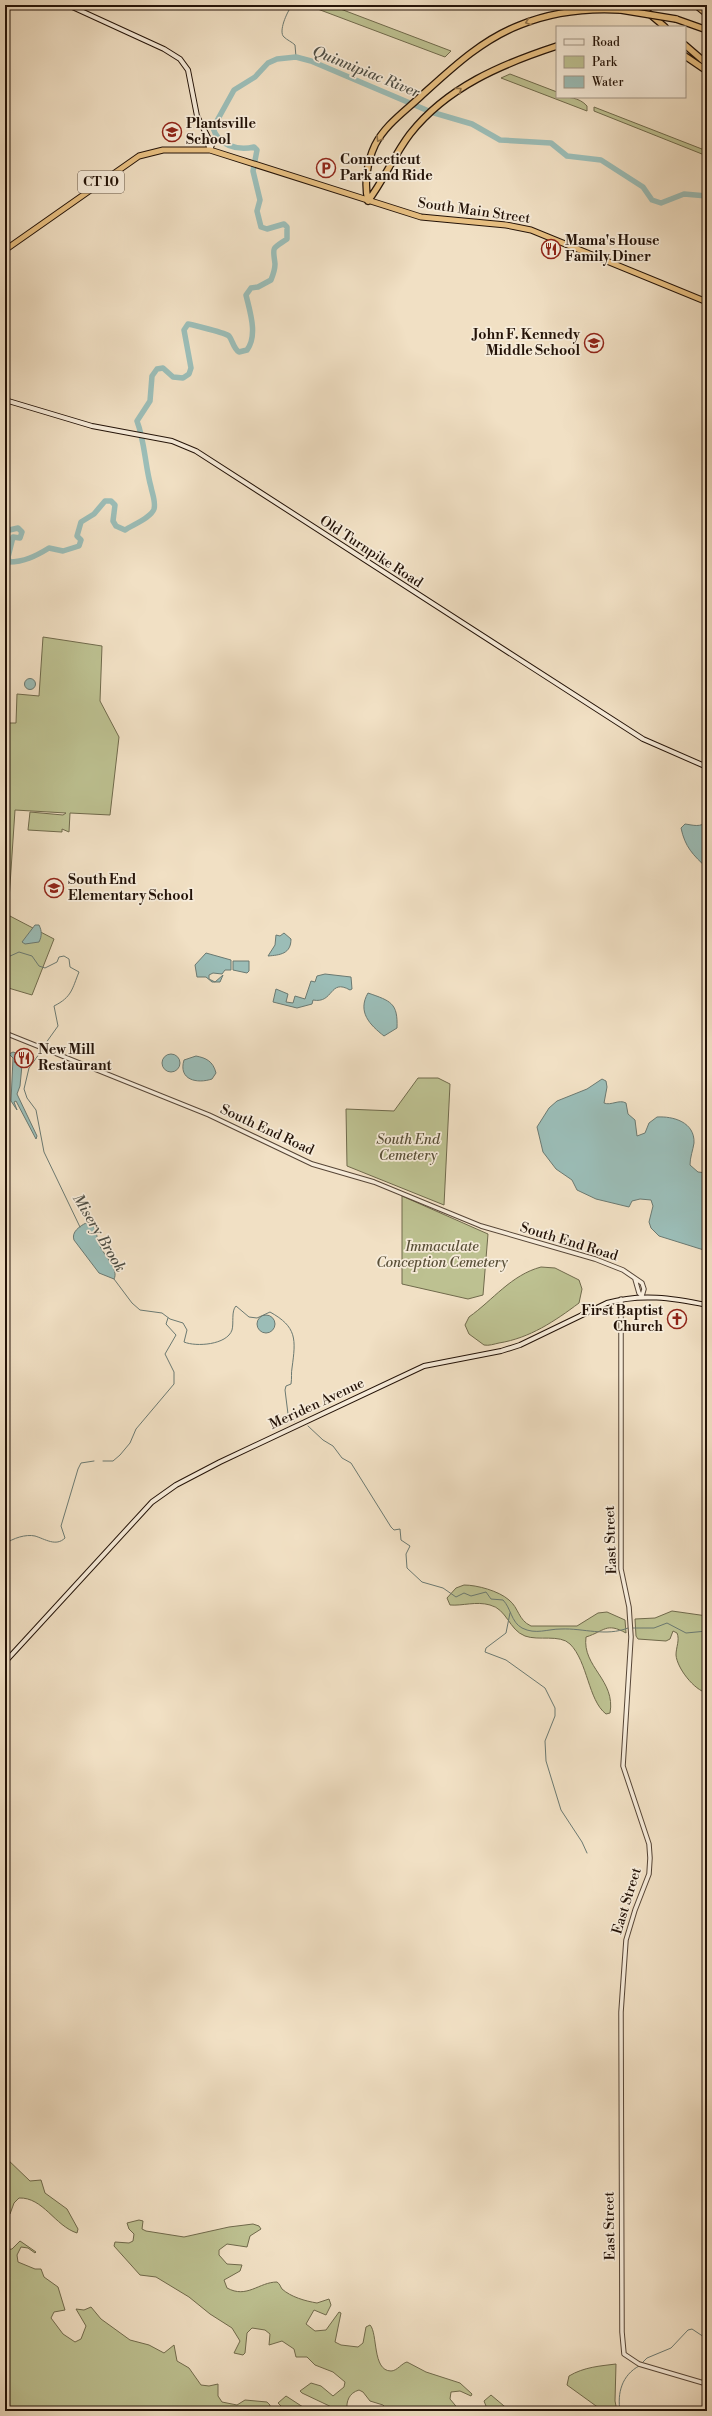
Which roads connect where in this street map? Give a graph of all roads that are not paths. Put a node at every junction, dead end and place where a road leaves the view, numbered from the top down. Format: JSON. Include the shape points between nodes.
{"nodes":[{"id":1,"x":68,"y":5,"type":"edge"},
{"id":2,"x":639,"y":5,"type":"edge"},
{"id":3,"x":696,"y":5,"type":"edge"},
{"id":4,"x":704,"y":5,"type":"edge"},
{"id":5,"x":707,"y":7,"type":"edge"},
{"id":6,"x":707,"y":14,"type":"edge"},
{"id":7,"x":663,"y":26,"type":"edge"},
{"id":8,"x":707,"y":30,"type":"edge"},
{"id":9,"x":556,"y":46,"type":"edge"},
{"id":10,"x":686,"y":46,"type":"edge"},
{"id":11,"x":686,"y":57,"type":"edge"},
{"id":12,"x":707,"y":64,"type":"edge"},
{"id":13,"x":707,"y":71,"type":"edge"},
{"id":14,"x":210,"y":150,"type":"junction"},
{"id":15,"x":368,"y":201,"type":"junction"},
{"id":16,"x":5,"y":250,"type":"edge"},
{"id":17,"x":707,"y":302,"type":"edge"},
{"id":18,"x":5,"y":400,"type":"edge"},
{"id":19,"x":707,"y":767,"type":"edge"},
{"id":20,"x":5,"y":1033,"type":"edge"},
{"id":21,"x":636,"y":1279,"type":"junction"},
{"id":22,"x":642,"y":1296,"type":"junction"},
{"id":23,"x":621,"y":1299,"type":"junction"},
{"id":24,"x":707,"y":1305,"type":"edge"},
{"id":25,"x":5,"y":1662,"type":"edge"},
{"id":26,"x":707,"y":2384,"type":"edge"}],
"edges":[{"from":1,"to":14,"type":"main road","via":[[164,49],[180,59],[188,70],[193,104]]},
{"from":2,"to":7,"type":"highway"},
{"from":3,"to":6,"type":"highway"},
{"from":4,"to":5,"type":"highway"},
{"from":8,"to":15,"type":"highway","one_way":true,"bridge":true,"via":[[676,19],[621,10],[583,10],[549,16],[514,27],[481,45],[386,128],[375,146],[367,176]]},
{"from":15,"to":9,"type":"highway","one_way":true,"via":[[405,141],[441,104],[478,77]]},
{"from":10,"to":12,"type":"highway"},
{"from":11,"to":13,"type":"highway"},
{"from":14,"to":15,"type":"highway","name":"South Main Street","number":"CT 10"},
{"from":14,"to":16,"type":"highway","number":"CT 10","via":[[163,150],[139,156]]},
{"from":15,"to":17,"type":"highway","name":"South Main Street","number":"CT 10","via":[[428,218],[506,225],[531,230]]},
{"from":18,"to":19,"type":"main road","name":"Old Turnpike Road","via":[[92,426],[172,441],[196,451],[643,739]]},
{"from":20,"to":21,"type":"street","name":"South End Road","via":[[209,1115],[312,1164],[374,1182],[481,1226],[596,1259],[623,1270]]},
{"from":21,"to":22,"type":"street"},
{"from":21,"to":22,"type":"street","via":[[644,1286]]},
{"from":22,"to":23,"type":"main road","name":"Meriden Avenue"},
{"from":22,"to":24,"type":"main road","name":"Meriden Avenue","via":[[668,1297]]},
{"from":23,"to":25,"type":"main road","name":"Meriden Avenue","via":[[592,1309],[520,1345],[424,1366],[176,1485],[152,1502],[133,1521]]},
{"from":23,"to":26,"type":"street","name":"East Street","via":[[621,1569],[629,1607],[631,1637],[623,1766],[649,1844],[650,1858],[649,1874],[634,1910],[626,1940],[621,2012],[622,2332],[624,2354],[638,2364]]}]}
